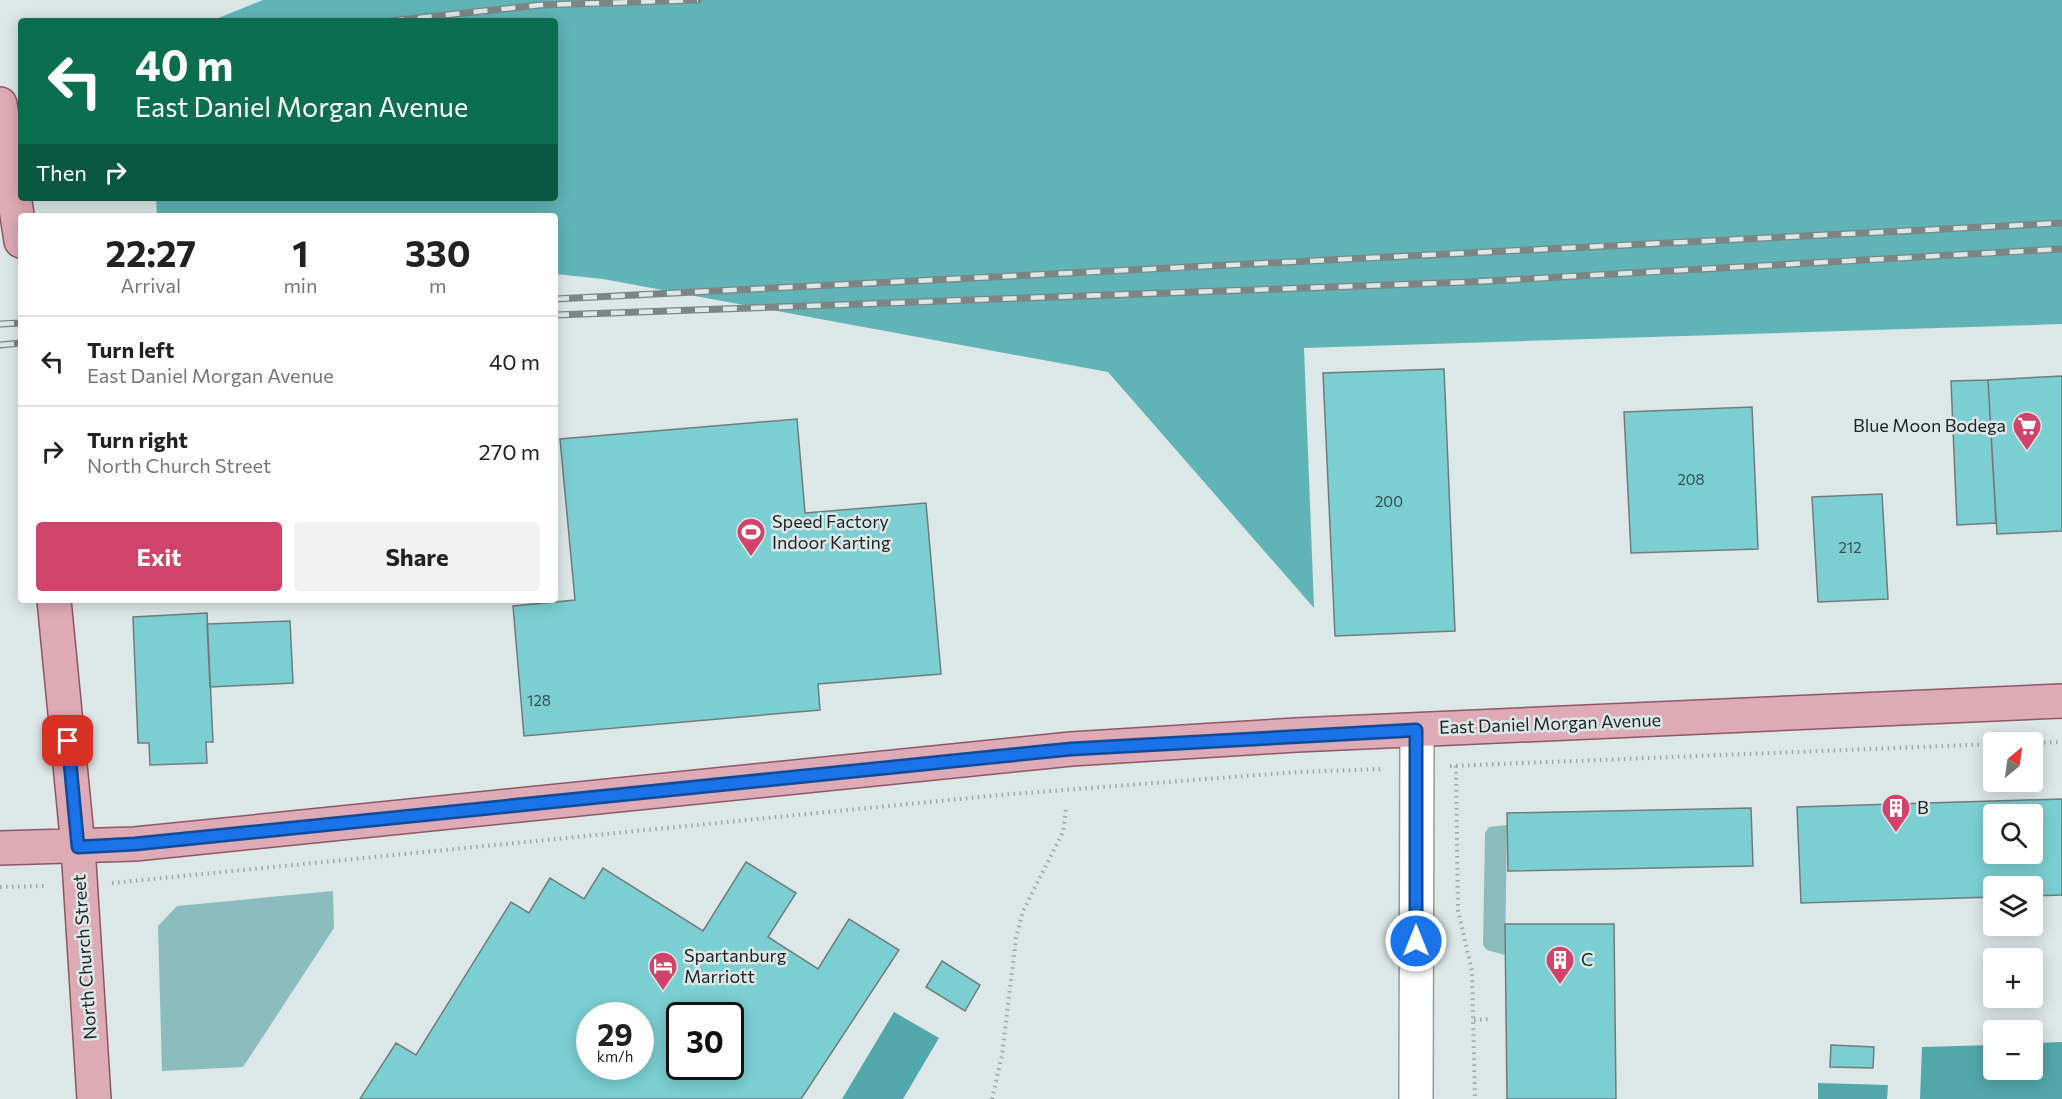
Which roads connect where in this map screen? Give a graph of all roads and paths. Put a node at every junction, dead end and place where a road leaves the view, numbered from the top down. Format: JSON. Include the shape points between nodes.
{"nodes":[{"id":1,"x":0,"y":104,"type":"edge"},
{"id":2,"x":19,"y":213,"type":"edge"},
{"id":3,"x":54,"y":603,"type":"edge"},
{"id":4,"x":2062,"y":701,"type":"edge"},
{"id":5,"x":1416,"y":730,"type":"junction"},
{"id":6,"x":2062,"y":742,"type":"edge"},
{"id":7,"x":2043,"y":743,"type":"edge"},
{"id":8,"x":1983,"y":744,"type":"edge"},
{"id":9,"x":1355,"y":770,"type":"dead end"},
{"id":10,"x":1066,"y":809,"type":"dead end"},
{"id":11,"x":78,"y":847,"type":"junction"},
{"id":12,"x":0,"y":848,"type":"edge"},
{"id":13,"x":145,"y":881,"type":"dead end"},
{"id":14,"x":21,"y":886,"type":"dead end"},
{"id":15,"x":0,"y":887,"type":"edge"},
{"id":16,"x":1490,"y":1019,"type":"dead end"},
{"id":17,"x":1474,"y":1020,"type":"junction"},
{"id":18,"x":94,"y":1099,"type":"edge"},
{"id":19,"x":992,"y":1099,"type":"edge"},
{"id":20,"x":1416,"y":1099,"type":"edge"},
{"id":21,"x":1475,"y":1099,"type":"edge"}],
"edges":[{"from":1,"to":2,"type":"main road"},
{"from":3,"to":11,"type":"main road","name":"North Church Street"},
{"from":4,"to":5,"type":"main road","name":"East Daniel Morgan Avenue"},
{"from":5,"to":11,"type":"main road","name":"East Daniel Morgan Avenue","via":[[1071,749]]},
{"from":5,"to":20,"type":"street"},
{"from":6,"to":7,"type":"path"},
{"from":8,"to":17,"type":"path","via":[[1456,766],[1458,910],[1472,971]]},
{"from":9,"to":13,"type":"path","via":[[999,795]]},
{"from":10,"to":19,"type":"path","via":[[1064,832],[1023,911],[1016,938],[1002,1055]]},
{"from":11,"to":12,"type":"main road","name":"East Daniel Morgan Avenue"},
{"from":11,"to":18,"type":"main road","name":"North Church Street"},
{"from":14,"to":15,"type":"path"},
{"from":16,"to":17,"type":"path"},
{"from":17,"to":21,"type":"path"}]}
